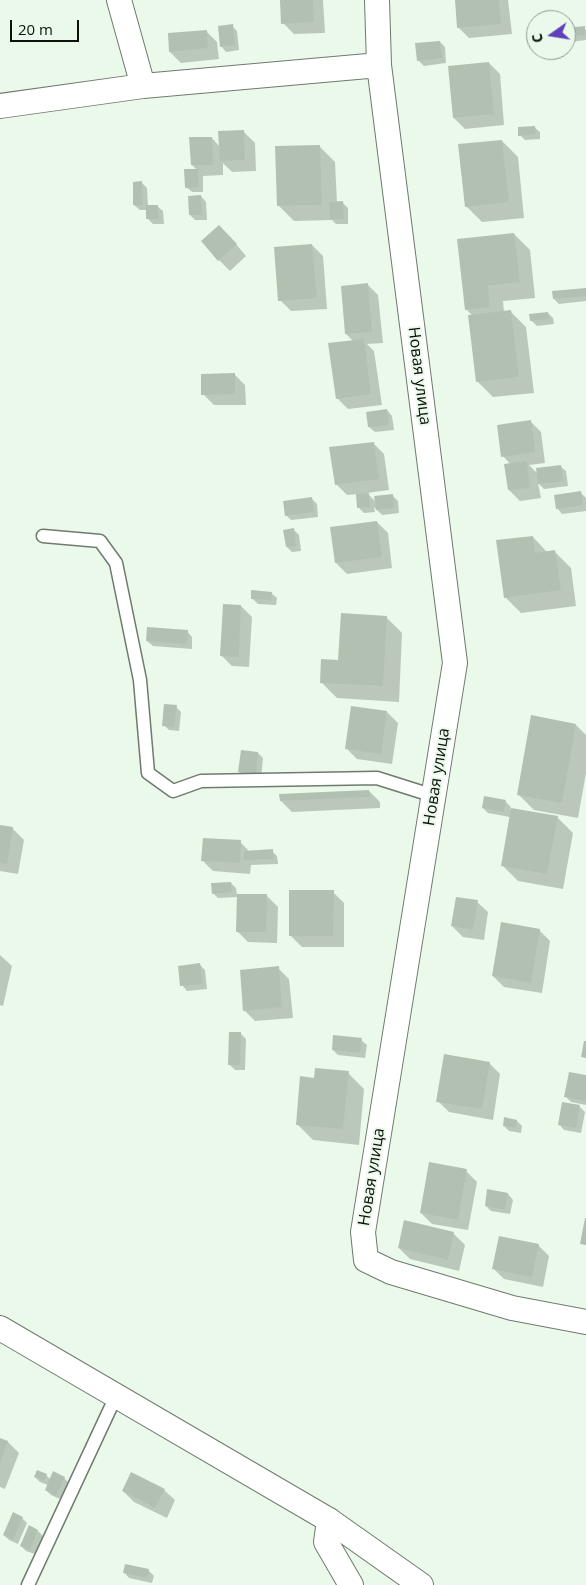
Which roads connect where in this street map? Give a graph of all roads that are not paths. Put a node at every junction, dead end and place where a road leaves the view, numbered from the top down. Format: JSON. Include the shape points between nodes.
{"nodes":[{"id":1,"x":119,"y":0,"type":"edge"},
{"id":2,"x":376,"y":0,"type":"edge"},
{"id":3,"x":379,"y":65,"type":"junction"},
{"id":4,"x":143,"y":86,"type":"junction"},
{"id":5,"x":0,"y":106,"type":"edge"},
{"id":6,"x":43,"y":536,"type":"dead end"},
{"id":7,"x":434,"y":796,"type":"junction"},
{"id":8,"x":586,"y":1322,"type":"edge"},
{"id":9,"x":0,"y":1328,"type":"edge"},
{"id":10,"x":116,"y":1396,"type":"junction"},
{"id":11,"x":329,"y":1520,"type":"junction"},
{"id":12,"x":28,"y":1585,"type":"edge"},
{"id":13,"x":351,"y":1585,"type":"edge"},
{"id":14,"x":421,"y":1585,"type":"edge"}],
"edges":[{"from":1,"to":4,"type":"street"},
{"from":2,"to":3,"type":"street","name":"Новая улица"},
{"from":3,"to":4,"type":"street"},
{"from":3,"to":7,"type":"street","name":"Новая улица","via":[[455,663]]},
{"from":4,"to":5,"type":"street"},
{"from":6,"to":7,"type":"lane","via":[[100,541],[116,563],[140,680],[148,772],[173,791],[201,781],[377,778]]},
{"from":7,"to":8,"type":"street","name":"Новая улица","via":[[363,1232],[366,1260],[391,1272],[512,1308]]},
{"from":9,"to":10,"type":"street"},
{"from":10,"to":11,"type":"street"},
{"from":10,"to":12,"type":"lane"},
{"from":11,"to":13,"type":"street","via":[[326,1542]]},
{"from":11,"to":14,"type":"street"}]}
